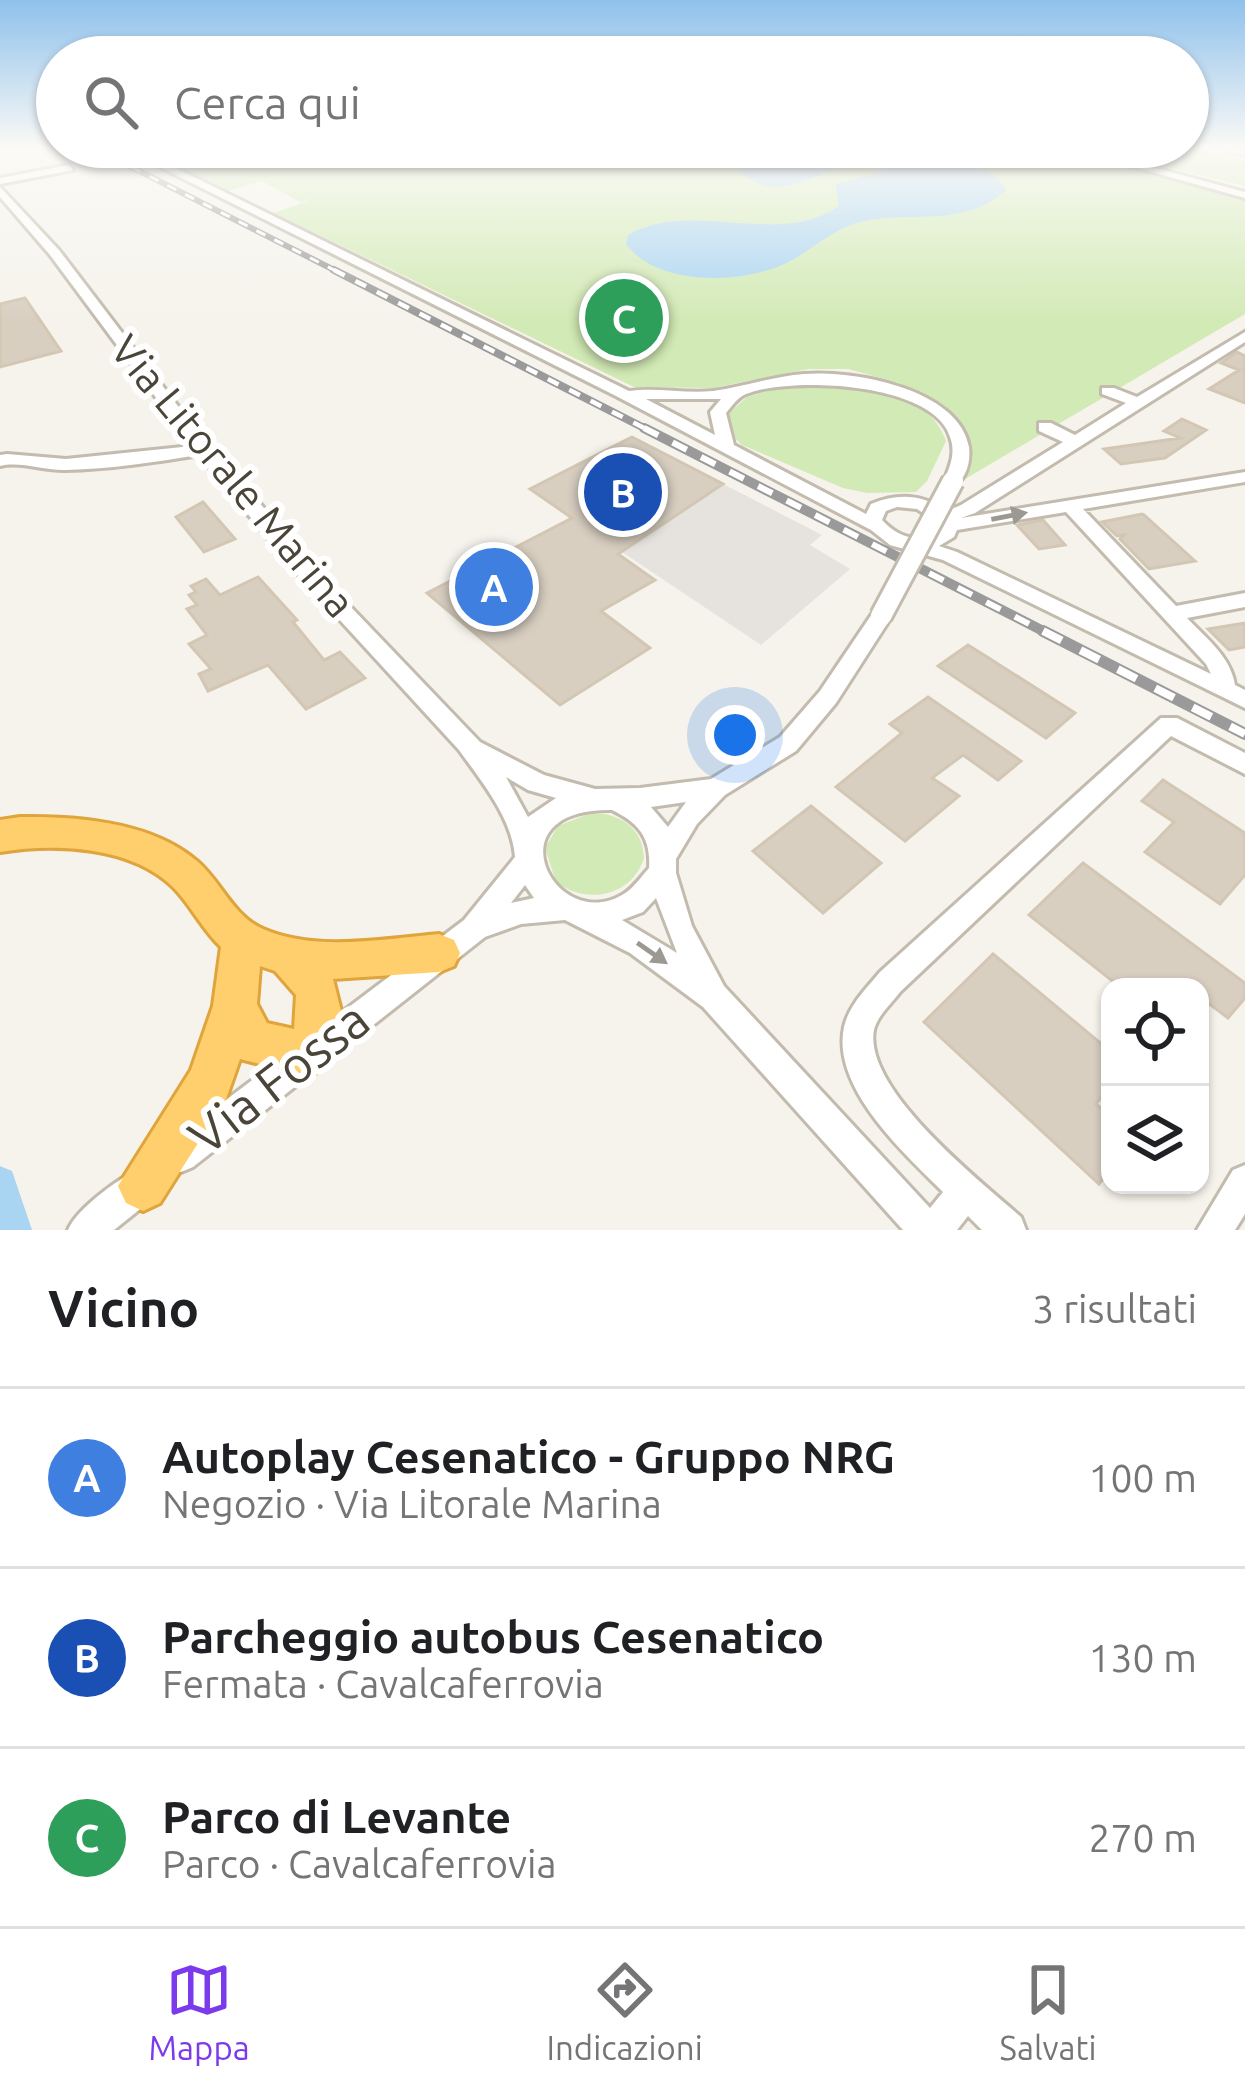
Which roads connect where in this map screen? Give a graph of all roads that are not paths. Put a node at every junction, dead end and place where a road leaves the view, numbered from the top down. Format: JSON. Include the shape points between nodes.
{"nodes":[{"id":1,"x":14,"y":206,"type":"edge"},
{"id":2,"x":246,"y":206,"type":"edge"},
{"id":3,"x":1241,"y":335,"type":"edge"},
{"id":4,"x":1159,"y":368,"type":"dead end"},
{"id":5,"x":1179,"y":376,"type":"junction"},
{"id":6,"x":737,"y":391,"type":"junction"},
{"id":7,"x":1108,"y":391,"type":"dead end"},
{"id":8,"x":622,"y":393,"type":"junction"},
{"id":9,"x":687,"y":398,"type":"junction"},
{"id":10,"x":1137,"y":402,"type":"junction"},
{"id":11,"x":718,"y":412,"type":"junction"},
{"id":12,"x":671,"y":419,"type":"junction"},
{"id":13,"x":1045,"y":428,"type":"dead end"},
{"id":14,"x":1074,"y":441,"type":"junction"},
{"id":15,"x":726,"y":448,"type":"junction"},
{"id":16,"x":203,"y":449,"type":"junction"},
{"id":17,"x":4,"y":459,"type":"edge"},
{"id":18,"x":765,"y":467,"type":"junction"},
{"id":19,"x":1245,"y":477,"type":"edge"},
{"id":20,"x":895,"y":502,"type":"junction"},
{"id":21,"x":1070,"y":505,"type":"junction"},
{"id":22,"x":876,"y":526,"type":"junction"},
{"id":23,"x":946,"y":535,"type":"junction"},
{"id":24,"x":1245,"y":600,"type":"edge"},
{"id":25,"x":1174,"y":613,"type":"junction"},
{"id":26,"x":1224,"y":689,"type":"junction"},
{"id":27,"x":1245,"y":700,"type":"edge"},
{"id":28,"x":478,"y":751,"type":"junction"},
{"id":29,"x":1245,"y":764,"type":"edge"},
{"id":30,"x":716,"y":788,"type":"junction"},
{"id":31,"x":603,"y":799,"type":"junction"},
{"id":32,"x":0,"y":836,"type":"edge"},
{"id":33,"x":528,"y":853,"type":"junction"},
{"id":34,"x":663,"y":863,"type":"junction"},
{"id":35,"x":574,"y":911,"type":"junction"},
{"id":36,"x":474,"y":928,"type":"junction"},
{"id":37,"x":242,"y":940,"type":"junction"},
{"id":38,"x":440,"y":953,"type":"junction"},
{"id":39,"x":287,"y":955,"type":"junction"},
{"id":40,"x":714,"y":997,"type":"junction"},
{"id":41,"x":236,"y":1006,"type":"junction"},
{"id":42,"x":307,"y":1054,"type":"junction"},
{"id":43,"x":1245,"y":1182,"type":"edge"},
{"id":44,"x":966,"y":1191,"type":"junction"},
{"id":45,"x":112,"y":1210,"type":"edge"},
{"id":46,"x":931,"y":1230,"type":"edge"},
{"id":47,"x":1007,"y":1230,"type":"edge"},
{"id":48,"x":1215,"y":1230,"type":"edge"}],
"edges":[{"from":1,"to":16,"type":"street","name":"Via Litorale Marina"},
{"from":2,"to":8,"type":"street"},
{"from":3,"to":5,"type":"street"},
{"from":4,"to":5,"type":"street"},
{"from":5,"to":10,"type":"street"},
{"from":6,"to":9,"type":"street"},
{"from":6,"to":11,"type":"street"},
{"from":6,"to":30,"type":"street","bridge":true,"via":[[829,378],[902,391],[950,422],[963,442],[881,616],[828,697],[788,744]]},
{"from":7,"to":10,"type":"street"},
{"from":8,"to":9,"type":"street"},
{"from":8,"to":12,"type":"street"},
{"from":9,"to":12,"type":"street"},
{"from":10,"to":14,"type":"street"},
{"from":11,"to":12,"type":"street"},
{"from":11,"to":15,"type":"street"},
{"from":12,"to":15,"type":"street"},
{"from":13,"to":14,"type":"street"},
{"from":14,"to":23,"type":"street"},
{"from":15,"to":18,"type":"street"},
{"from":16,"to":17,"type":"street","via":[[85,464]]},
{"from":16,"to":28,"type":"street","name":"Via Litorale Marina","via":[[331,599]]},
{"from":18,"to":20,"type":"street","via":[[848,496]]},
{"from":18,"to":22,"type":"street"},
{"from":19,"to":21,"type":"street"},
{"from":20,"to":22,"type":"street","via":[[874,514]]},
{"from":20,"to":23,"type":"street","via":[[929,506]]},
{"from":23,"to":21,"type":"street","one_way":true},
{"from":21,"to":25,"type":"street"},
{"from":22,"to":23,"type":"street","via":[[912,544]]},
{"from":23,"to":26,"type":"street"},
{"from":24,"to":25,"type":"street"},
{"from":25,"to":26,"type":"street","via":[[1219,666]]},
{"from":26,"to":27,"type":"street"},
{"from":28,"to":31,"type":"street","name":"Via Litorale Marina","via":[[537,782]]},
{"from":28,"to":33,"type":"street","name":"Via Litorale Marina","via":[[512,804]]},
{"from":29,"to":44,"type":"street","via":[[1169,724],[890,982],[859,1024],[861,1070]]},
{"from":30,"to":31,"type":"street"},
{"from":30,"to":34,"type":"street","via":[[688,817]]},
{"from":31,"to":33,"type":"street","via":[[551,812]]},
{"from":31,"to":34,"type":"street","name":"Via Litorale Marina","via":[[650,819]]},
{"from":32,"to":37,"type":"highway","via":[[99,834],[181,869]]},
{"from":33,"to":35,"type":"street","name":"Via Litorale Marina","via":[[544,896]]},
{"from":33,"to":36,"type":"street","name":"Via Fossa"},
{"from":34,"to":35,"type":"street","via":[[638,902],[611,913]]},
{"from":34,"to":40,"type":"street","name":"Via Litorale Marina","via":[[679,928]]},
{"from":35,"to":36,"type":"street","name":"Via Fossa","via":[[521,912]]},
{"from":35,"to":40,"type":"street","name":"Via Litorale Marina","one_way":true,"via":[[640,944]]},
{"from":36,"to":38,"type":"street","name":"Via Fossa"},
{"from":37,"to":39,"type":"highway"},
{"from":37,"to":41,"type":"highway"},
{"from":38,"to":39,"type":"highway"},
{"from":38,"to":42,"type":"street","name":"Via Fossa"},
{"from":39,"to":42,"type":"highway","via":[[313,977],[322,1014]]},
{"from":40,"to":46,"type":"street","name":"Via Litorale Marina"},
{"from":41,"to":42,"type":"highway","via":[[253,1042]]},
{"from":41,"to":45,"type":"highway","via":[[211,1083]]},
{"from":42,"to":45,"type":"street","name":"Via Fossa"},
{"from":43,"to":48,"type":"street"},
{"from":44,"to":46,"type":"street"},
{"from":44,"to":47,"type":"street"}]}
